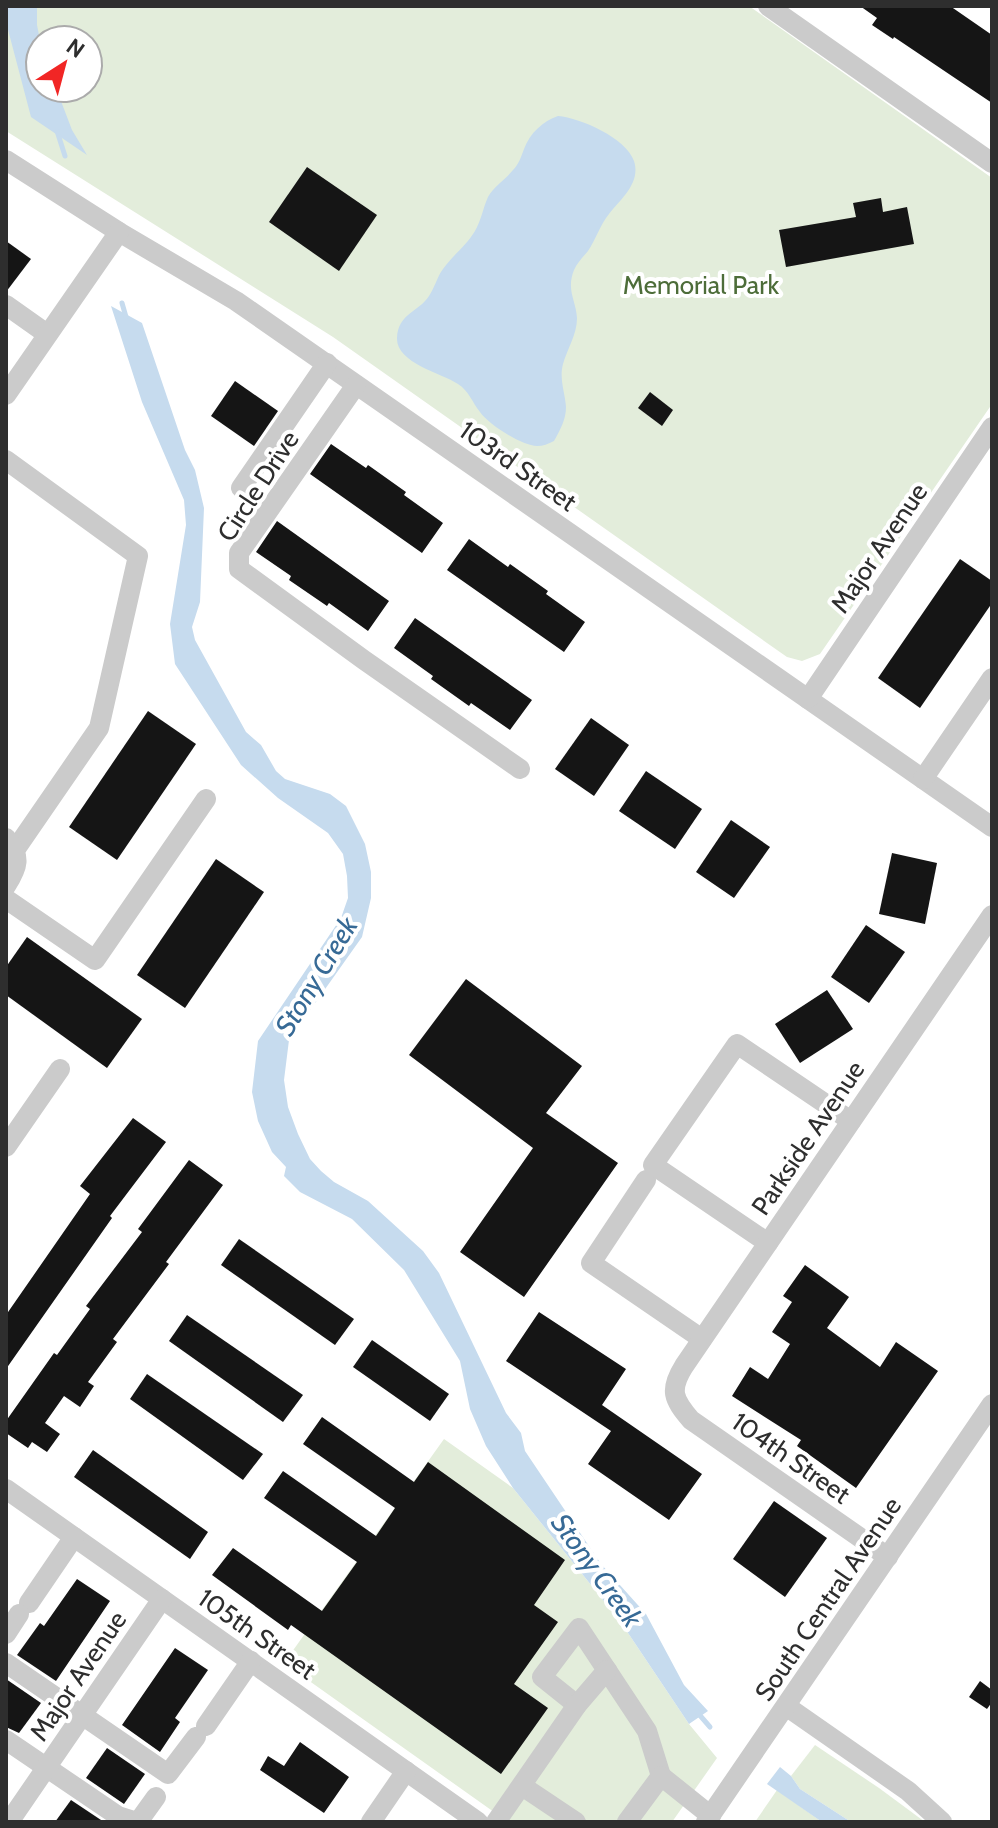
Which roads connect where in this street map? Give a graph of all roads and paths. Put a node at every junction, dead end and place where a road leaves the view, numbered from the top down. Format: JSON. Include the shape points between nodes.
{"nodes":[{"id":1,"x":768,"y":6,"type":"edge"},
{"id":2,"x":6,"y":160,"type":"edge"},
{"id":3,"x":992,"y":163,"type":"edge"},
{"id":4,"x":119,"y":232,"type":"junction"},
{"id":5,"x":6,"y":305,"type":"edge"},
{"id":6,"x":47,"y":334,"type":"junction"},
{"id":7,"x":327,"y":363,"type":"junction"},
{"id":8,"x":356,"y":385,"type":"junction"},
{"id":9,"x":6,"y":395,"type":"edge"},
{"id":10,"x":992,"y":427,"type":"edge"},
{"id":11,"x":6,"y":460,"type":"edge"},
{"id":12,"x":241,"y":488,"type":"dead end"},
{"id":13,"x":992,"y":678,"type":"edge"},
{"id":14,"x":808,"y":699,"type":"junction"},
{"id":15,"x":520,"y":769,"type":"dead end"},
{"id":16,"x":923,"y":779,"type":"junction"},
{"id":17,"x":206,"y":799,"type":"dead end"},
{"id":18,"x":992,"y":827,"type":"edge"},
{"id":19,"x":13,"y":849,"type":"edge"},
{"id":20,"x":6,"y":886,"type":"edge"},
{"id":21,"x":6,"y":899,"type":"edge"},
{"id":22,"x":992,"y":915,"type":"edge"},
{"id":23,"x":60,"y":1069,"type":"dead end"},
{"id":24,"x":851,"y":1121,"type":"junction"},
{"id":25,"x":6,"y":1147,"type":"edge"},
{"id":26,"x":646,"y":1180,"type":"dead end"},
{"id":27,"x":768,"y":1243,"type":"junction"},
{"id":28,"x":702,"y":1339,"type":"junction"},
{"id":29,"x":673,"y":1393,"type":"joint"},
{"id":30,"x":992,"y":1404,"type":"edge"},
{"id":31,"x":6,"y":1489,"type":"edge"},
{"id":32,"x":74,"y":1537,"type":"junction"},
{"id":33,"x":888,"y":1557,"type":"junction"},
{"id":34,"x":162,"y":1599,"type":"junction"},
{"id":35,"x":6,"y":1634,"type":"edge"},
{"id":36,"x":251,"y":1661,"type":"junction"},
{"id":37,"x":6,"y":1663,"type":"edge"},
{"id":38,"x":607,"y":1670,"type":"junction"},
{"id":39,"x":577,"y":1705,"type":"junction"},
{"id":40,"x":786,"y":1706,"type":"junction"},
{"id":41,"x":82,"y":1716,"type":"junction"},
{"id":42,"x":6,"y":1740,"type":"edge"},
{"id":43,"x":46,"y":1767,"type":"junction"},
{"id":44,"x":406,"y":1771,"type":"junction"},
{"id":45,"x":661,"y":1776,"type":"junction"},
{"id":46,"x":522,"y":1786,"type":"junction"},
{"id":47,"x":156,"y":1797,"type":"dead end"},
{"id":48,"x":709,"y":1819,"type":"edge"},
{"id":49,"x":10,"y":1820,"type":"edge"},
{"id":50,"x":138,"y":1822,"type":"edge"},
{"id":51,"x":371,"y":1822,"type":"edge"},
{"id":52,"x":478,"y":1822,"type":"edge"},
{"id":53,"x":496,"y":1822,"type":"edge"},
{"id":54,"x":576,"y":1822,"type":"edge"},
{"id":55,"x":627,"y":1822,"type":"edge"},
{"id":56,"x":942,"y":1822,"type":"edge"}],
"edges":[{"from":1,"to":3,"type":"street"},
{"from":2,"to":4,"type":"street","name":"103rd Street"},
{"from":4,"to":6,"type":"street"},
{"from":4,"to":7,"type":"street","name":"103rd Street"},
{"from":5,"to":6,"type":"street"},
{"from":6,"to":9,"type":"street"},
{"from":7,"to":8,"type":"street","name":"103rd Street"},
{"from":7,"to":12,"type":"street"},
{"from":8,"to":14,"type":"street","name":"103rd Street"},
{"from":8,"to":15,"type":"street","name":"Circle Drive","via":[[239,553],[239,569]]},
{"from":10,"to":14,"type":"street","name":"Major Avenue"},
{"from":11,"to":19,"type":"street","via":[[138,556],[99,728]]},
{"from":13,"to":16,"type":"street"},
{"from":14,"to":16,"type":"street","name":"103rd Street"},
{"from":16,"to":18,"type":"street","name":"103rd Street"},
{"from":17,"to":21,"type":"street","via":[[95,960]]},
{"from":19,"to":20,"type":"street","via":[[16,868]]},
{"from":22,"to":24,"type":"street","name":"Parkside Avenue"},
{"from":23,"to":25,"type":"street"},
{"from":24,"to":27,"type":"street","name":"Parkside Avenue"},
{"from":24,"to":27,"type":"street","via":[[737,1044],[653,1165]]},
{"from":26,"to":28,"type":"street","via":[[591,1263]]},
{"from":27,"to":28,"type":"street","name":"Parkside Avenue"},
{"from":28,"to":29,"type":"street","name":"Parkside Avenue"},
{"from":29,"to":33,"type":"street","name":"104th Street","via":[[691,1420]]},
{"from":30,"to":33,"type":"street","name":"South Central Avenue"},
{"from":31,"to":32,"type":"street","name":"105th Street"},
{"from":32,"to":34,"type":"street","name":"105th Street"},
{"from":32,"to":35,"type":"street"},
{"from":33,"to":40,"type":"street","name":"South Central Avenue"},
{"from":34,"to":36,"type":"street","name":"105th Street"},
{"from":34,"to":41,"type":"street","name":"Major Avenue"},
{"from":36,"to":41,"type":"street","via":[[168,1774]]},
{"from":36,"to":44,"type":"street","name":"105th Street"},
{"from":37,"to":41,"type":"street"},
{"from":38,"to":39,"type":"street"},
{"from":38,"to":39,"type":"street","via":[[579,1628],[542,1677]]},
{"from":38,"to":45,"type":"street","via":[[647,1731]]},
{"from":39,"to":46,"type":"street"},
{"from":40,"to":48,"type":"street","name":"South Central Avenue"},
{"from":40,"to":56,"type":"street","via":[[908,1791]]},
{"from":41,"to":43,"type":"street","name":"Major Avenue"},
{"from":42,"to":43,"type":"street"},
{"from":43,"to":49,"type":"street","name":"Major Avenue"},
{"from":43,"to":50,"type":"street","via":[[118,1816]]},
{"from":44,"to":51,"type":"street"},
{"from":44,"to":52,"type":"street","name":"105th Street"},
{"from":45,"to":48,"type":"street"},
{"from":45,"to":55,"type":"street"},
{"from":46,"to":53,"type":"street"},
{"from":46,"to":54,"type":"street"},
{"from":47,"to":50,"type":"street"}]}
